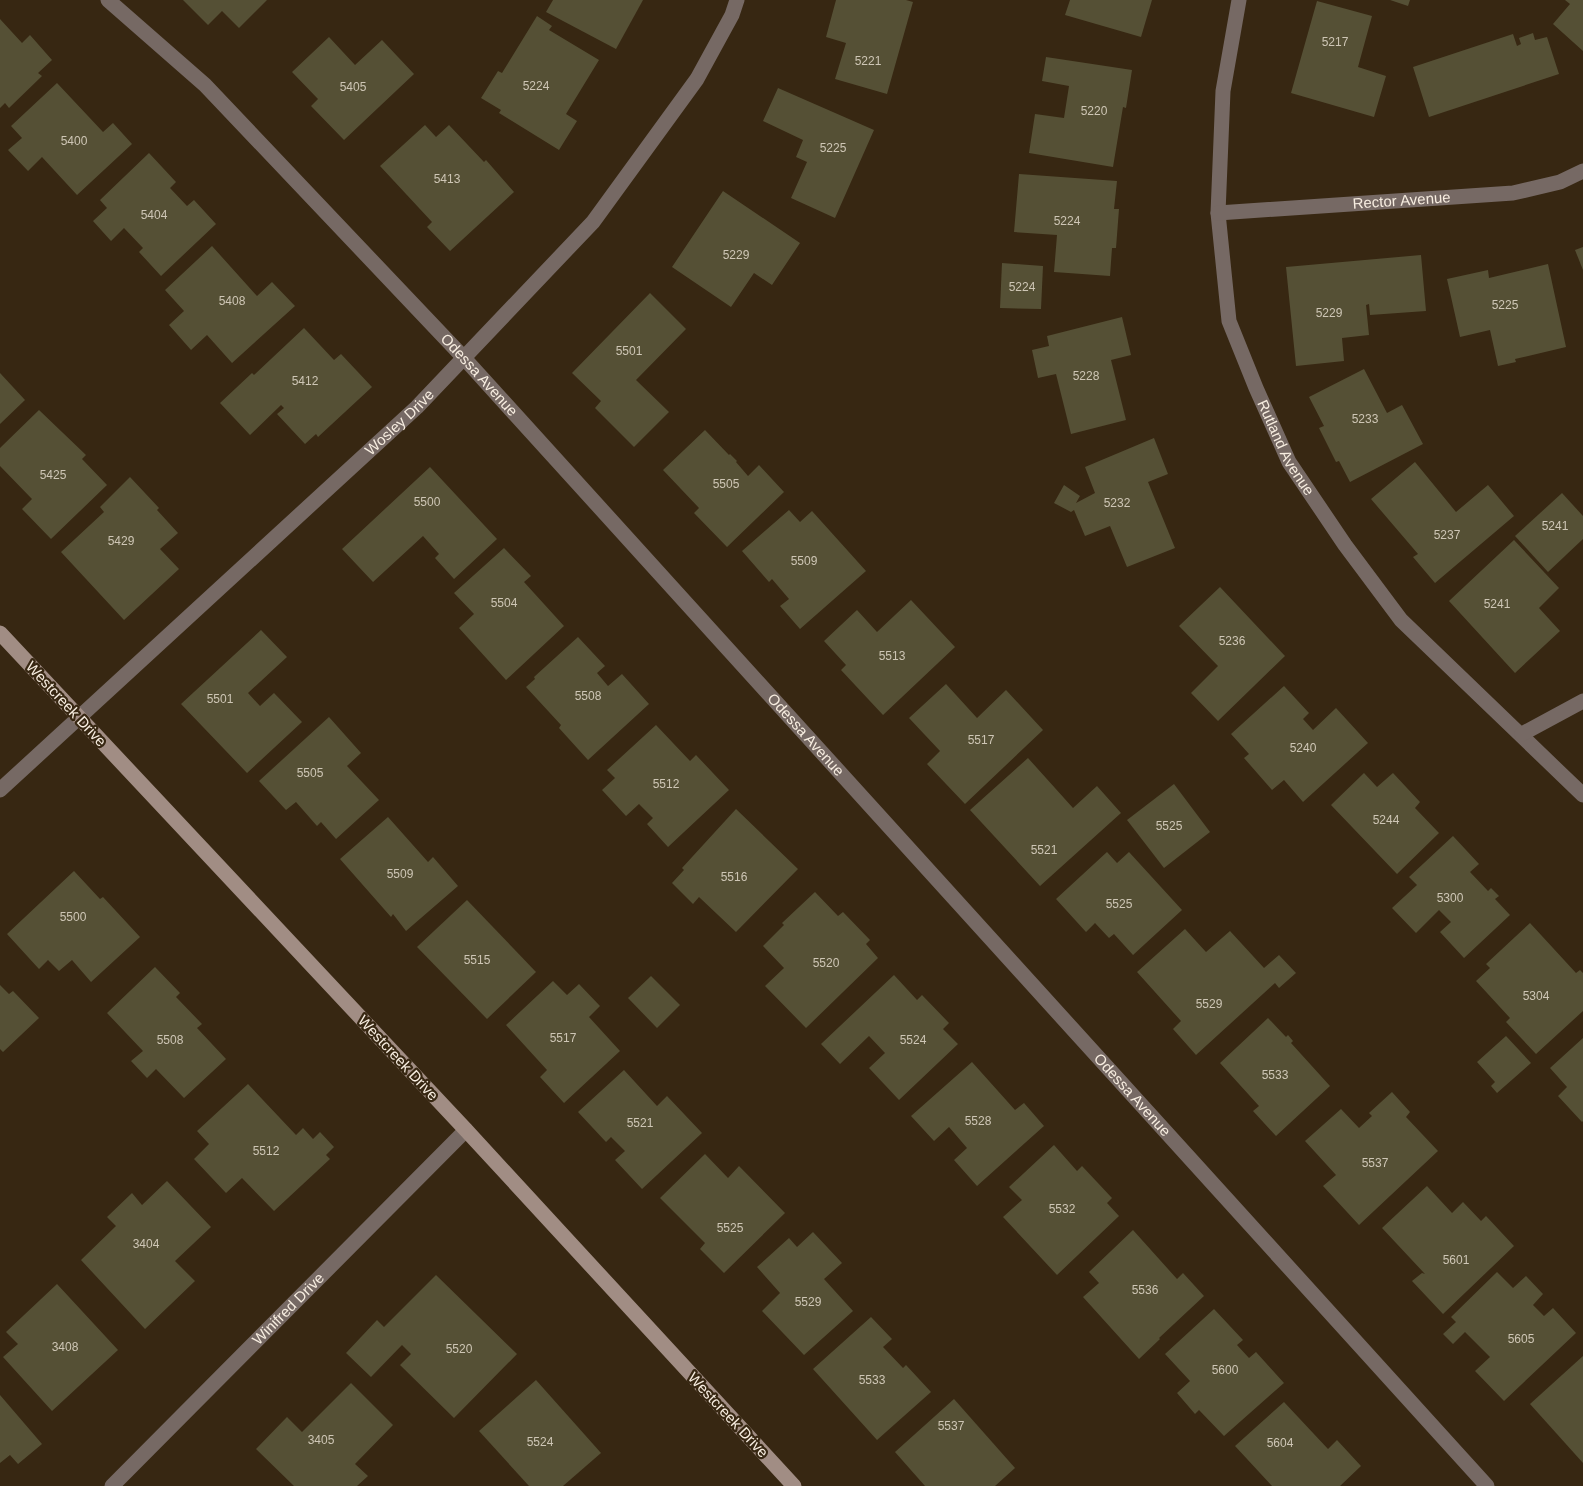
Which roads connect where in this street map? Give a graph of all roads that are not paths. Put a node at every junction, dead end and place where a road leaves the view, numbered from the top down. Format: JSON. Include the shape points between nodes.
{"nodes":[{"id":1,"x":108,"y":0,"type":"edge"},
{"id":2,"x":737,"y":0,"type":"edge"},
{"id":3,"x":1239,"y":0,"type":"edge"},
{"id":4,"x":1583,"y":171,"type":"edge"},
{"id":5,"x":1218,"y":213,"type":"junction"},
{"id":6,"x":464,"y":358,"type":"junction"},
{"id":7,"x":0,"y":633,"type":"edge"},
{"id":8,"x":1583,"y":701,"type":"edge"},
{"id":9,"x":78,"y":717,"type":"junction"},
{"id":10,"x":1522,"y":734,"type":"junction"},
{"id":11,"x":0,"y":790,"type":"edge"},
{"id":12,"x":1583,"y":795,"type":"edge"},
{"id":13,"x":466,"y":1130,"type":"junction"},
{"id":14,"x":112,"y":1486,"type":"edge"},
{"id":15,"x":794,"y":1486,"type":"edge"},
{"id":16,"x":1487,"y":1486,"type":"edge"}],
"edges":[{"from":1,"to":6,"type":"street","name":"Odessa Avenue","via":[[205,86]]},
{"from":2,"to":6,"type":"street","name":"Wosley Drive","via":[[697,79],[593,222]]},
{"from":3,"to":5,"type":"street","name":"Rutland Avenue","via":[[1223,91]]},
{"from":4,"to":5,"type":"street","name":"Rector Avenue","via":[[1560,182],[1513,193]]},
{"from":5,"to":10,"type":"street","name":"Rutland Avenue","via":[[1229,321],[1289,462],[1401,620]]},
{"from":6,"to":9,"type":"street","name":"Wosley Drive","via":[[417,407]]},
{"from":6,"to":16,"type":"street","name":"Odessa Avenue"},
{"from":7,"to":9,"type":"street","name":"Westcreek Drive"},
{"from":8,"to":10,"type":"street"},
{"from":9,"to":11,"type":"street","name":"Wosley Drive"},
{"from":9,"to":13,"type":"street","name":"Westcreek Drive"},
{"from":10,"to":12,"type":"street","name":"Rutland Avenue"},
{"from":13,"to":14,"type":"street","name":"Winifred Drive"},
{"from":13,"to":15,"type":"street","name":"Westcreek Drive"}]}
